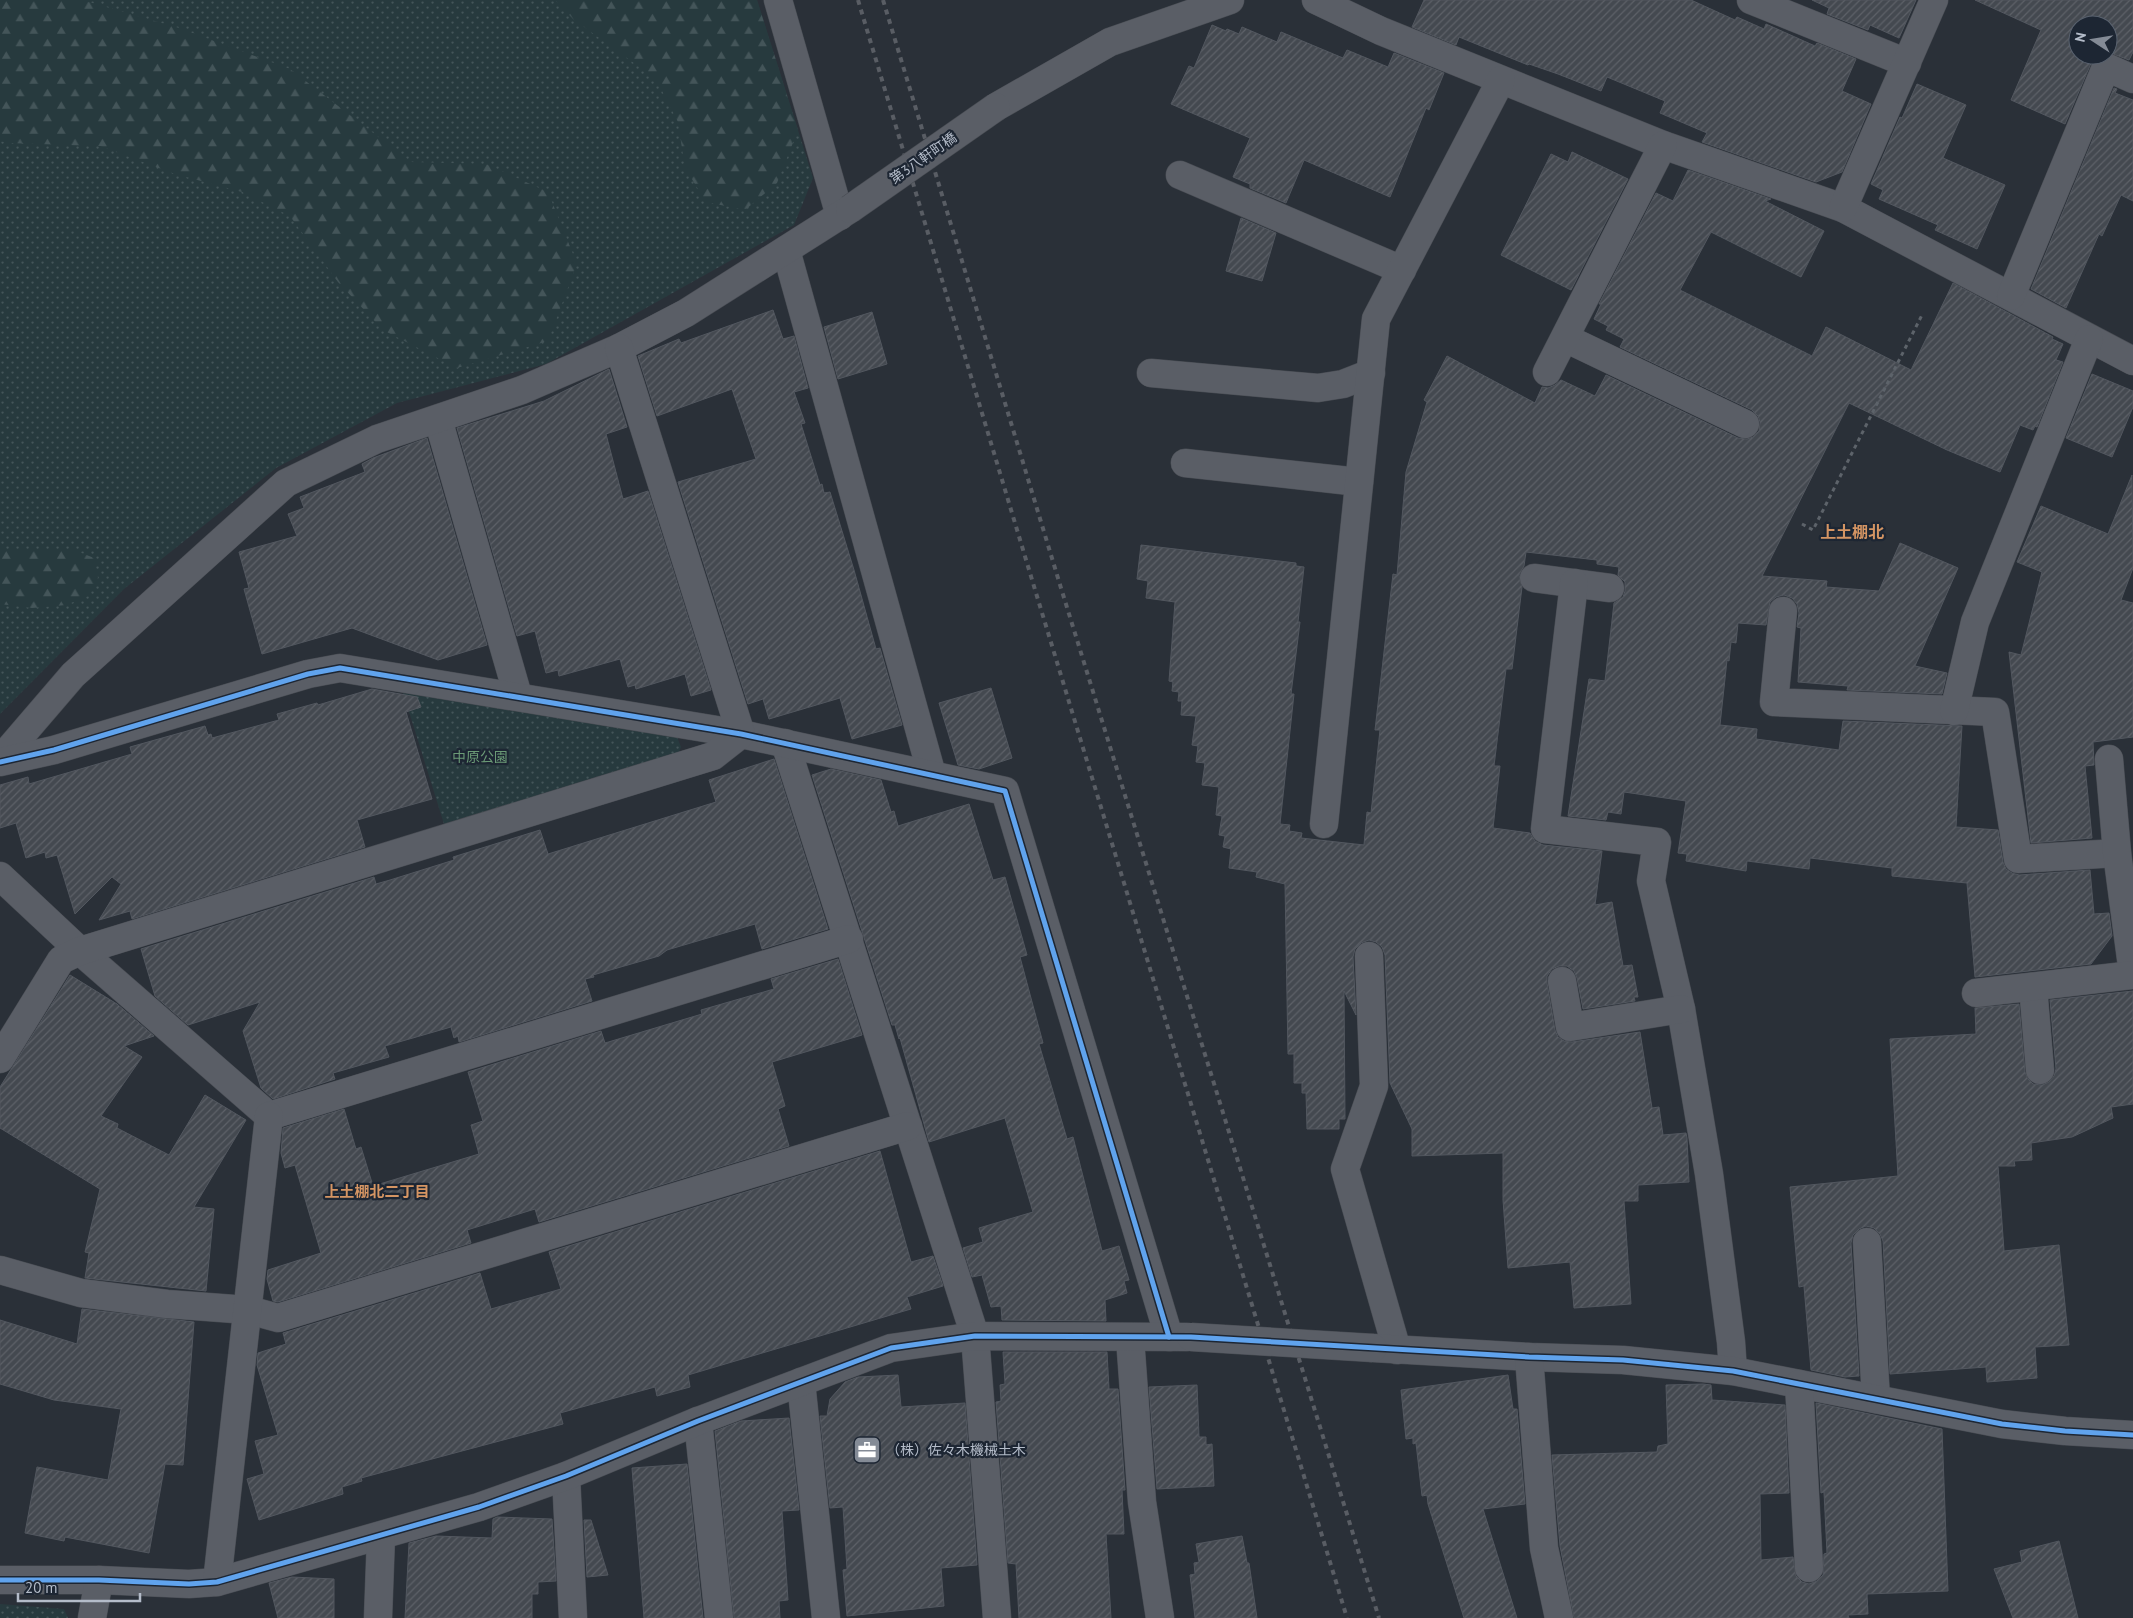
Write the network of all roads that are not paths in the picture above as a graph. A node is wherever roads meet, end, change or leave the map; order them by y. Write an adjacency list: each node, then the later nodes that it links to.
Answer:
1 (778, 0): 12 (street)
2 (1230, 0): 12 (street, 第3八軒町橋, bridge)
3 (1316, 0): 8 (street)
4 (1751, 0): 6 (street)
5 (1934, 0): 6 (street)
6 (1907, 63): 11 (street)
7 (2133, 79): 15 (street)
8 (1501, 80): 9 (street); 14 (street)
9 (1663, 145): 11 (street); 16 (street)
10 (1180, 175): 14 (street)
11 (1843, 208): 15 (street)
12 (845, 213): 13 (street, 第3八軒町橋)
13 (786, 250): 18 (street, 第3八軒町橋); 37 (street)
14 (1402, 270): 22 (street)
15 (2010, 296): 17 (street)
16 (1565, 338): 21 (street); 24 (street)
17 (2089, 339): 19 (street); 32 (street)
18 (619, 348): 23 (street, 第3八軒町橋); 33 (street)
19 (2133, 361)
20 (1152, 372): 22 (street)
21 (1547, 372)
22 (1370, 373): 26 (street)
23 (438, 419): 31 (street); 36 (street, 第3八軒町橋)
24 (1745, 424)
25 (1185, 463): 26 (street)
26 (1359, 482): 38 (street)
27 (1534, 578): 28 (street)
28 (1574, 583): 29 (street); 48 (street)
29 (1610, 588)
30 (1782, 611): 32 (street)
31 (518, 696): 33 (street); 36 (street)
32 (1954, 710): 39 (street)
33 (741, 734): 34 (street); 42 (street)
34 (785, 743): 37 (street); 41 (street)
35 (2109, 759): 39 (street)
36 (0, 761)
37 (932, 775): 57 (street)
38 (1324, 824)
39 (2117, 853): 44 (street)
40 (0, 876): 42 (street)
41 (849, 939): 51 (street); 52 (street)
42 (80, 951): 49 (street); 51 (street)
43 (1369, 956): 59 (street)
44 (2133, 974): 46 (street)
45 (1562, 980): 48 (street)
46 (2033, 986): 47 (street); 50 (street)
47 (1976, 993)
48 (1681, 1009): 61 (street)
49 (0, 1059)
50 (2040, 1070)
51 (269, 1116): 55 (street)
52 (908, 1126): 55 (street); 56 (street)
53 (1867, 1242): 64 (street)
54 (0, 1270): 55 (street)
55 (248, 1310): 72 (street)
56 (975, 1336): 58 (street); 62 (street); 78 (street)
57 (1180, 1337): 58 (street); 59 (street, bridge)
58 (1130, 1338): 79 (street)
59 (1385, 1349): 60 (street)
60 (1529, 1357): 61 (street); 80 (street)
61 (1733, 1371): 63 (street)
62 (801, 1382): 65 (street); 77 (street)
63 (1799, 1384): 64 (street); 69 (street)
64 (1876, 1399): 66 (street)
65 (698, 1421): 67 (street); 76 (street)
66 (2133, 1434)
67 (566, 1476): 68 (street); 75 (street)
68 (381, 1536): 72 (street); 74 (street)
69 (1809, 1568)
70 (0, 1580): 71 (street)
71 (99, 1580): 72 (street); 73 (street)
72 (217, 1582)
73 (92, 1618)
74 (378, 1618)
75 (573, 1618)
76 (719, 1618)
77 (826, 1618)
78 (996, 1618)
79 (1160, 1618)
80 (1559, 1618)

